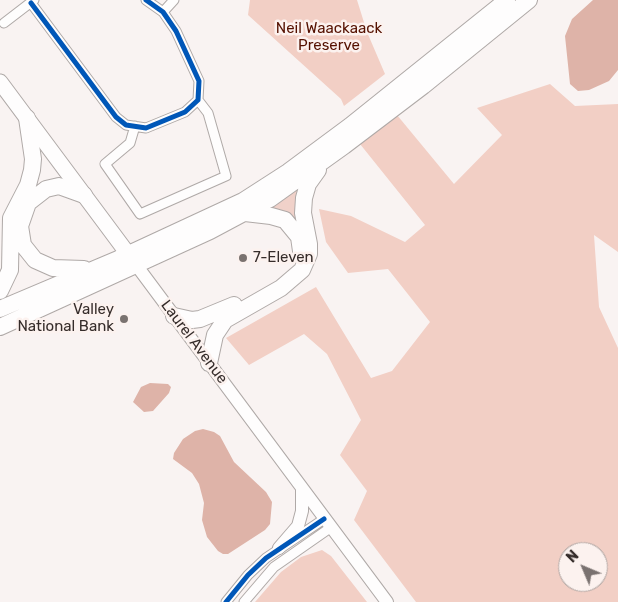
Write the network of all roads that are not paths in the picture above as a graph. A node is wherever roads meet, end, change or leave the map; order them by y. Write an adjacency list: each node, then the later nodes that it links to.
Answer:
1 (146, 0): 6 (street)
2 (174, 0): 6 (street)
3 (507, 0): 15 (highway)
4 (529, 0): 12 (highway)
5 (32, 2): 7 (street); 11 (street)
6 (163, 12): 9 (street)
7 (4, 23)
8 (0, 82): 10 (main road, Laurel Avenue)
9 (198, 100): 11 (street); 11 (street)
10 (27, 118): 13 (main road, Laurel Avenue); 17 (highway)
11 (135, 126)
12 (328, 158): 14 (highway); 21 (highway)
13 (84, 195): 15 (main road, Laurel Avenue); 16 (highway)
14 (245, 213): 15 (highway); 19 (highway)
15 (132, 259): 16 (highway); 19 (main road, Laurel Avenue); 20 (highway)
16 (101, 266): 18 (highway)
17 (0, 291)
18 (0, 309)
19 (174, 316): 21 (main road, Laurel Avenue)
20 (0, 327)
21 (209, 363): 22 (main road, Laurel Avenue)
22 (302, 488): 23 (main road, Laurel Avenue); 24 (main road)
23 (327, 523): 24 (street); 26 (street); 27 (main road, Laurel Avenue)
24 (279, 548): 25 (street)
25 (226, 602)
26 (244, 602)
27 (387, 602)

